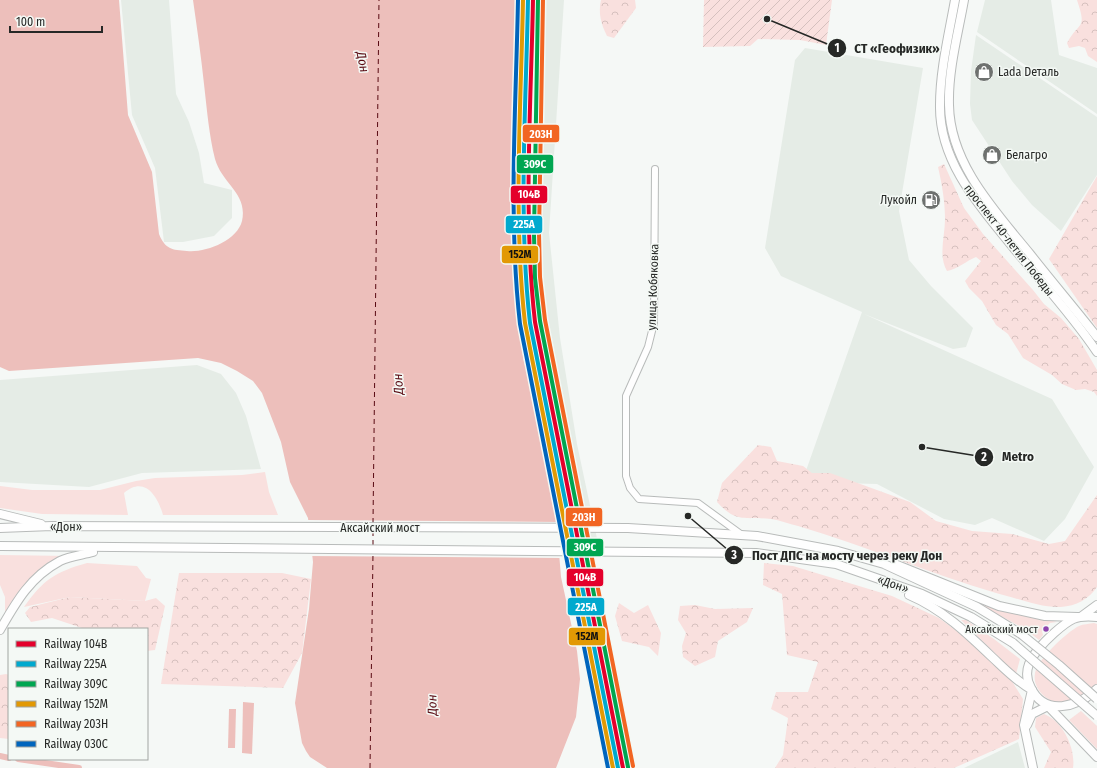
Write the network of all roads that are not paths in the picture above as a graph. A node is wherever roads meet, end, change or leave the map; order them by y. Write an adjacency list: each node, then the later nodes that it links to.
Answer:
1 (955, 0): 3 (main road, проспект 40-летия Победы)
2 (964, 0): 4 (main road, проспект 40-летия Победы)
3 (940, 101): 4 (main road); 7 (main road, проспект 40-летия Победы)
4 (949, 101): 6 (main road, проспект 40-летия Победы)
5 (656, 169): 13 (street, улица Кобяковка)
6 (1097, 337)
7 (1097, 352)
8 (0, 514): 9 (main road)
9 (52, 526): 10 (main road, «Дон»); 11 (main road, «Дон»)
10 (132, 527): 12 (main road, Аксайский мост)
11 (0, 528)
12 (628, 528): 13 (main road, «Дон»)
13 (742, 535): 18 (main road, «Дон»)
14 (0, 546): 15 (main road, «Дон»)
15 (104, 548): 16 (main road, «Дон»); 23 (main road)
16 (132, 549): 17 (main road, Аксайский мост)
17 (627, 550): 19 (main road, «Дон»)
18 (884, 564): 21 (main road); 26 (main road, «Дон», bridge)
19 (864, 575): 25 (main road); 28 (main road, «Дон», bridge)
20 (1097, 605): 21 (main road)
21 (1080, 616): 22 (main road); 25 (main road)
22 (1097, 617)
23 (0, 630)
24 (1097, 689): 27 (main road)
25 (1032, 690): 27 (main road); 29 (main road)
26 (1097, 699)
27 (1048, 706): 29 (main road); 30 (main road)
28 (1097, 716)
29 (1025, 737): 31 (main road)
30 (1097, 757)
31 (1033, 768)

